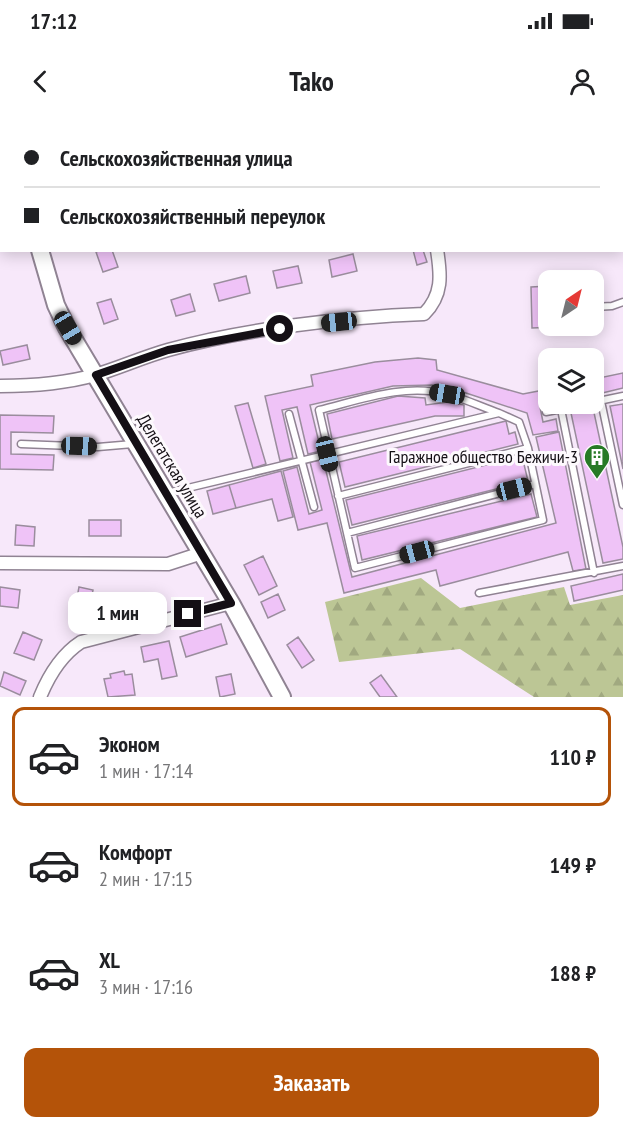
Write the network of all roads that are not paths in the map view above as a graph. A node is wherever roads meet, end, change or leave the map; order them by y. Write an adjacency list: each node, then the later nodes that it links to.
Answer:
1 (41, 252): 5 (street, Делегатская улица)
2 (437, 252): 5 (street)
3 (623, 302): 4 (lane)
4 (604, 306)
5 (96, 375): 6 (street); 14 (street, Делегатская улица)
6 (0, 386)
7 (623, 396): 8 (lane)
8 (604, 400)
9 (500, 413): 15 (lane); 16 (lane); 16 (lane)
10 (289, 414): 17 (lane)
11 (562, 414): 27 (lane)
12 (601, 414): 21 (lane)
13 (21, 444): 14 (lane)
14 (136, 444): 19 (street, Делегатская улица)
15 (528, 448): 18 (lane); 20 (lane)
16 (327, 454): 17 (lane); 20 (lane)
17 (302, 461): 19 (lane); 22 (lane)
18 (535, 484): 23 (lane); 23 (lane)
19 (166, 494): 24 (street, Делегатская улица)
20 (338, 496): 23 (lane)
21 (623, 505)
22 (314, 507)
23 (347, 532)
24 (202, 553): 25 (street); 29 (street, Делегатская улица)
25 (0, 563)
26 (623, 567): 27 (lane)
27 (594, 573): 28 (lane)
28 (479, 593)
29 (231, 603): 30 (street); 31 (street, Делегатская улица)
30 (40, 697)
31 (282, 697)

